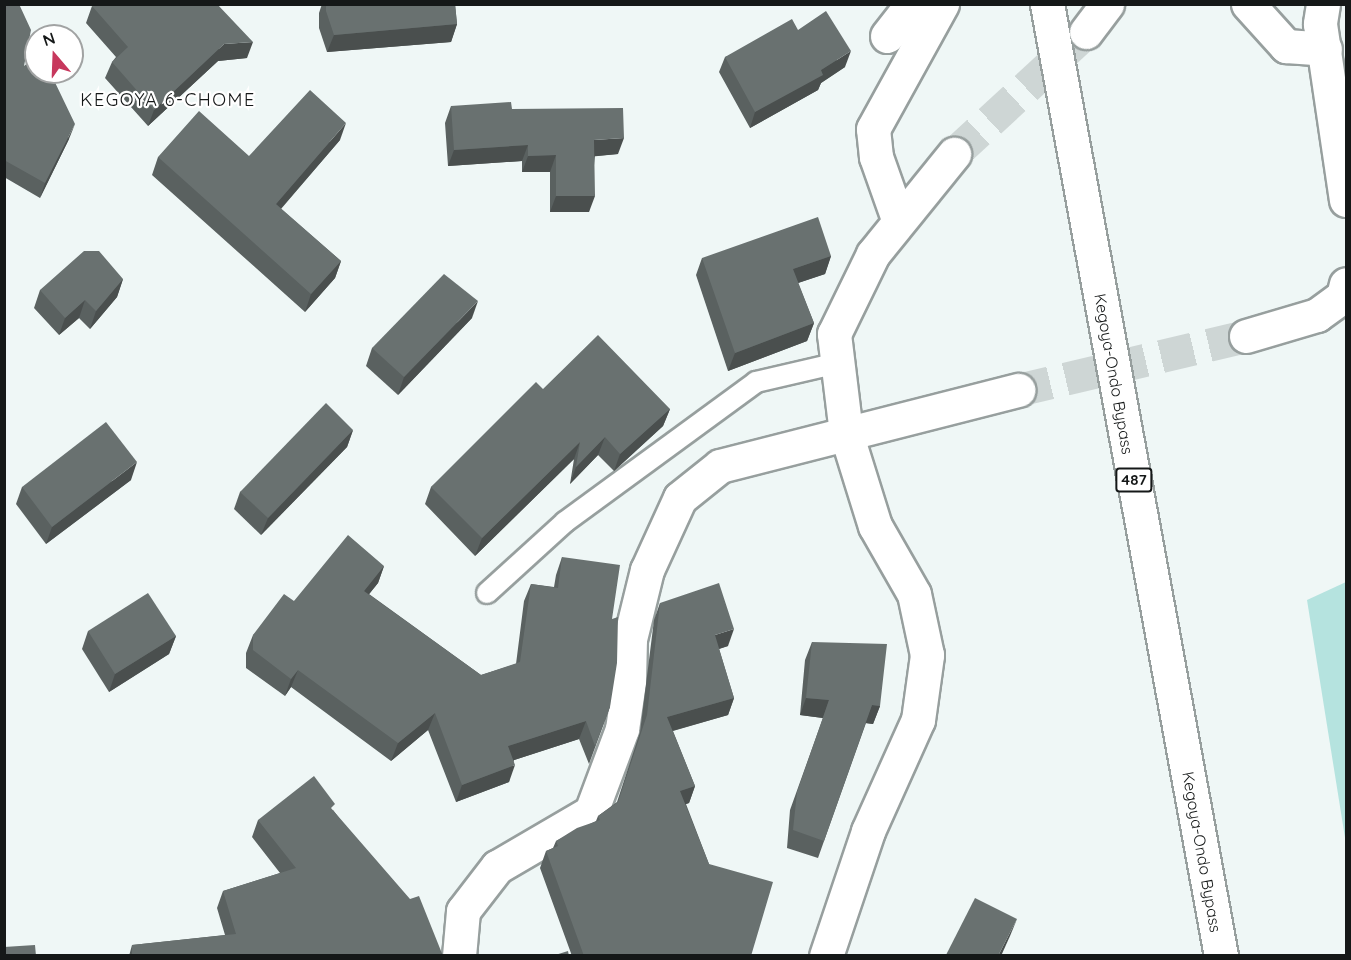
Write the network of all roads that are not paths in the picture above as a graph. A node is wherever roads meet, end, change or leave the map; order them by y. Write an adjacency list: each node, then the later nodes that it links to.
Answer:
1 (912, 4): 8 (main road)
2 (942, 4): 12 (main road)
3 (1047, 4): 21 (main road, Kegoya-Ondo Bypass / 487)
4 (1107, 4): 7 (main road)
5 (1248, 4): 9 (main road)
6 (1323, 4): 9 (main road)
7 (1086, 32)
8 (887, 36)
9 (1325, 50): 11 (main road)
10 (954, 154): 12 (main road)
11 (1347, 200)
12 (898, 219): 15 (main road)
13 (1347, 284): 14 (main road)
14 (1246, 336)
15 (838, 363): 17 (main road); 18 (lane)
16 (1018, 390): 17 (main road)
17 (846, 433): 19 (main road); 20 (main road)
18 (487, 593)
19 (459, 956)
20 (826, 956)
21 (1221, 956)

